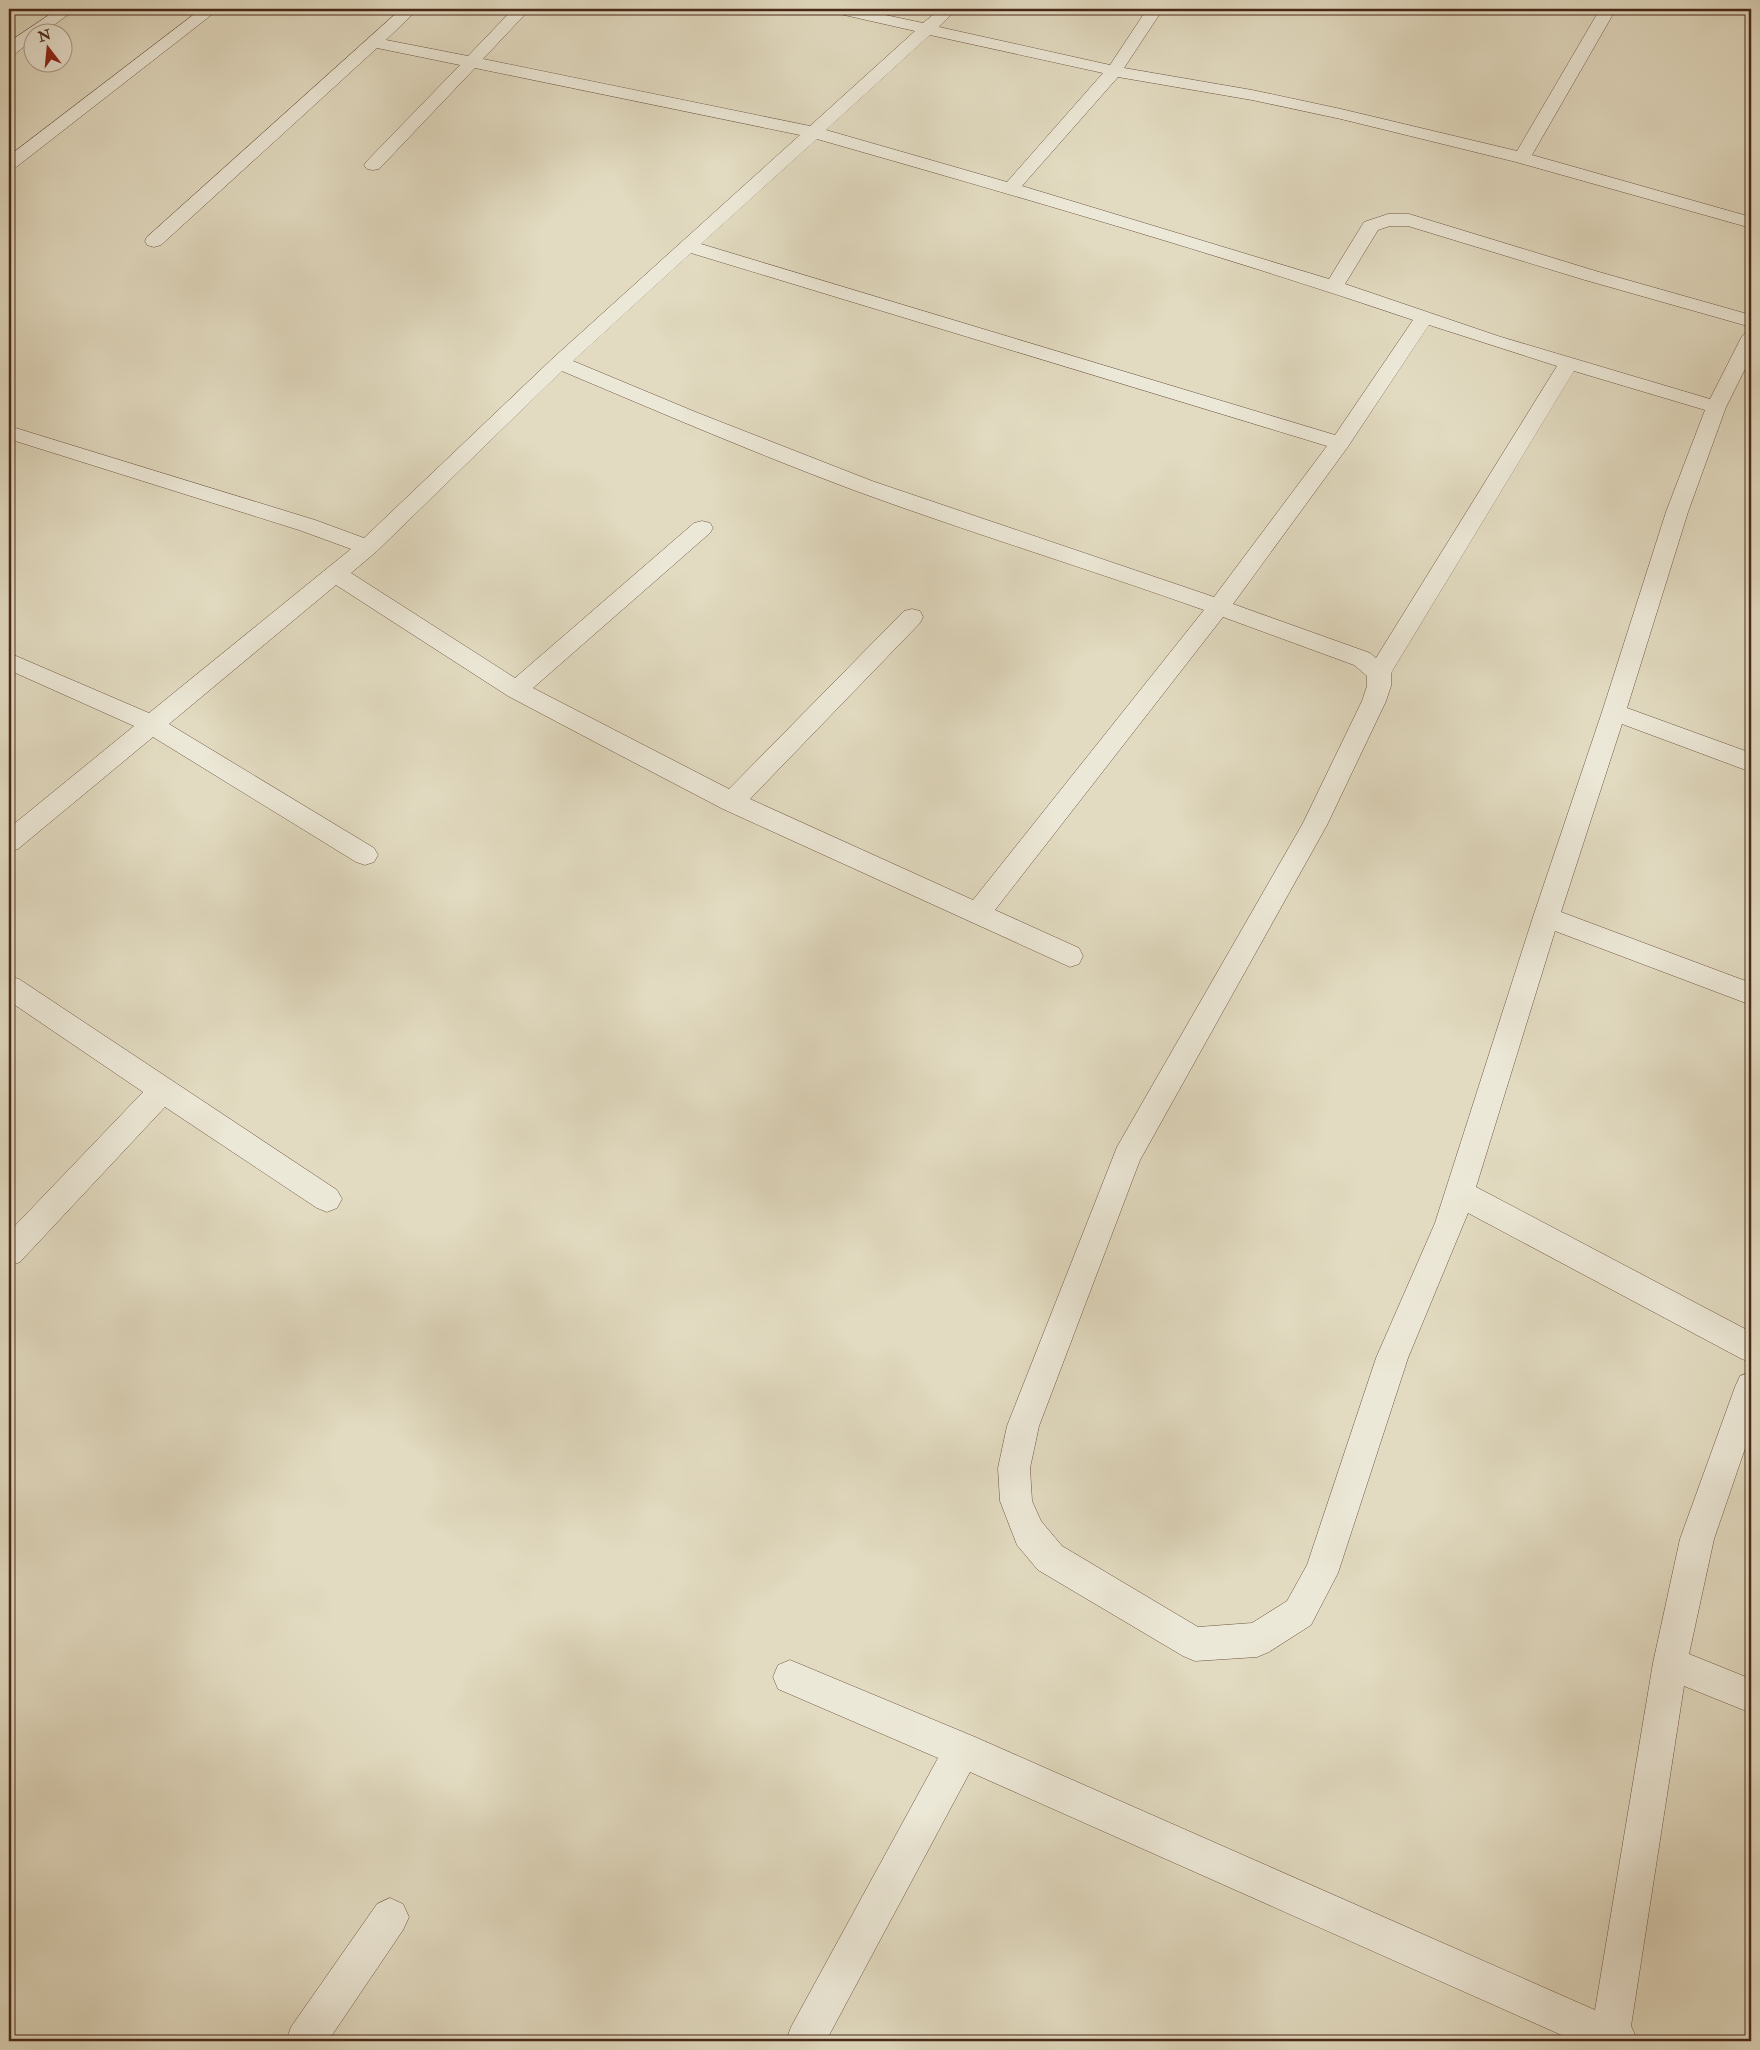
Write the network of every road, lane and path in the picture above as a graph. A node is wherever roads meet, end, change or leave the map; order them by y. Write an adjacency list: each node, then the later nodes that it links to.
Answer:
1 (211, 9): 18 (street)
2 (410, 9): 12 (street)
3 (522, 9): 14 (street)
4 (837, 9): 10 (street)
5 (949, 9): 10 (street)
6 (1155, 9): 15 (street)
7 (1608, 9): 17 (street)
8 (59, 10): 9 (street)
9 (45, 22)
10 (925, 29): 15 (street); 16 (street)
11 (22, 41): 13 (street)
12 (374, 42): 14 (street); 22 (street)
13 (9, 50)
14 (470, 62): 16 (street); 19 (street)
15 (1114, 71): 17 (street); 20 (street)
16 (813, 132): 20 (street); 23 (street)
17 (1522, 158): 21 (street)
18 (9, 164)
19 (373, 165)
20 (1010, 189): 24 (street)
21 (1751, 223)
22 (154, 240)
23 (688, 246): 28 (street); 32 (street)
24 (1334, 287): 25 (street); 26 (street)
25 (1424, 318): 29 (street); 32 (street)
26 (1751, 320)
27 (1751, 338): 30 (street)
28 (559, 363): 34 (street); 36 (street)
29 (1569, 363): 30 (street); 39 (street)
30 (1716, 407): 41 (street)
31 (9, 432): 34 (street)
32 (1340, 443): 36 (street)
33 (702, 528): 40 (street)
34 (368, 547): 35 (street)
35 (336, 574): 40 (street); 42 (street)
36 (1218, 608): 39 (street); 47 (street)
37 (912, 618): 44 (street)
38 (9, 661): 42 (street)
39 (1379, 673): 53 (street)
40 (516, 690): 44 (street)
41 (1614, 712): 43 (street); 48 (street)
42 (151, 724): 45 (street); 46 (street)
43 (1751, 763)
44 (732, 802): 47 (street)
45 (9, 842)
46 (365, 855)
47 (977, 914): 49 (street)
48 (1546, 917): 51 (street); 53 (street)
49 (1070, 956)
50 (9, 988): 52 (street)
51 (1751, 994)
52 (163, 1090): 54 (street); 55 (street)
53 (1459, 1193): 56 (street)
54 (327, 1199)
55 (9, 1252)
56 (1751, 1348)
57 (1751, 1387): 58 (street)
58 (1670, 1663): 60 (street); 63 (street)
59 (790, 1677): 61 (street)
60 (1751, 1696)
61 (962, 1750): 63 (street); 65 (street)
62 (390, 1918): 64 (street)
63 (1612, 2040)
64 (305, 2041)
65 (805, 2041)

